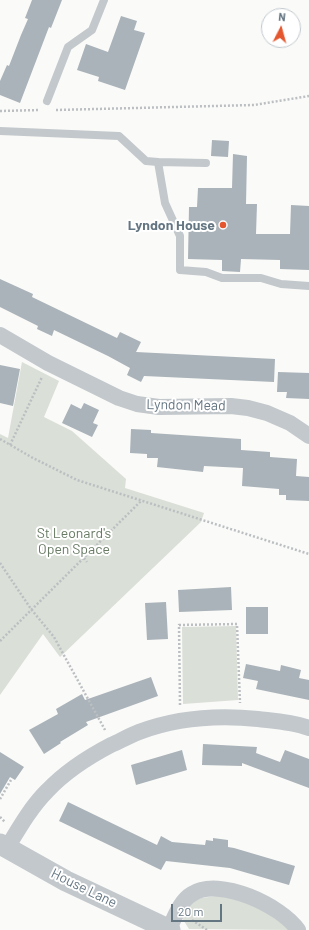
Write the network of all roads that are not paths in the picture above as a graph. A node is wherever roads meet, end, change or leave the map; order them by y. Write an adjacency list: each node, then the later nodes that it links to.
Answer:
1 (104, 0): 2 (lane)
2 (47, 101)
3 (0, 131): 4 (lane)
4 (158, 162): 5 (lane); 6 (lane)
5 (206, 163)
6 (309, 286)
7 (0, 335): 8 (street, Lyndon Mead)
8 (309, 436)
9 (309, 728): 10 (street)
10 (4, 846): 11 (street, House Lane)
11 (170, 930): 12 (street)
12 (298, 930)

